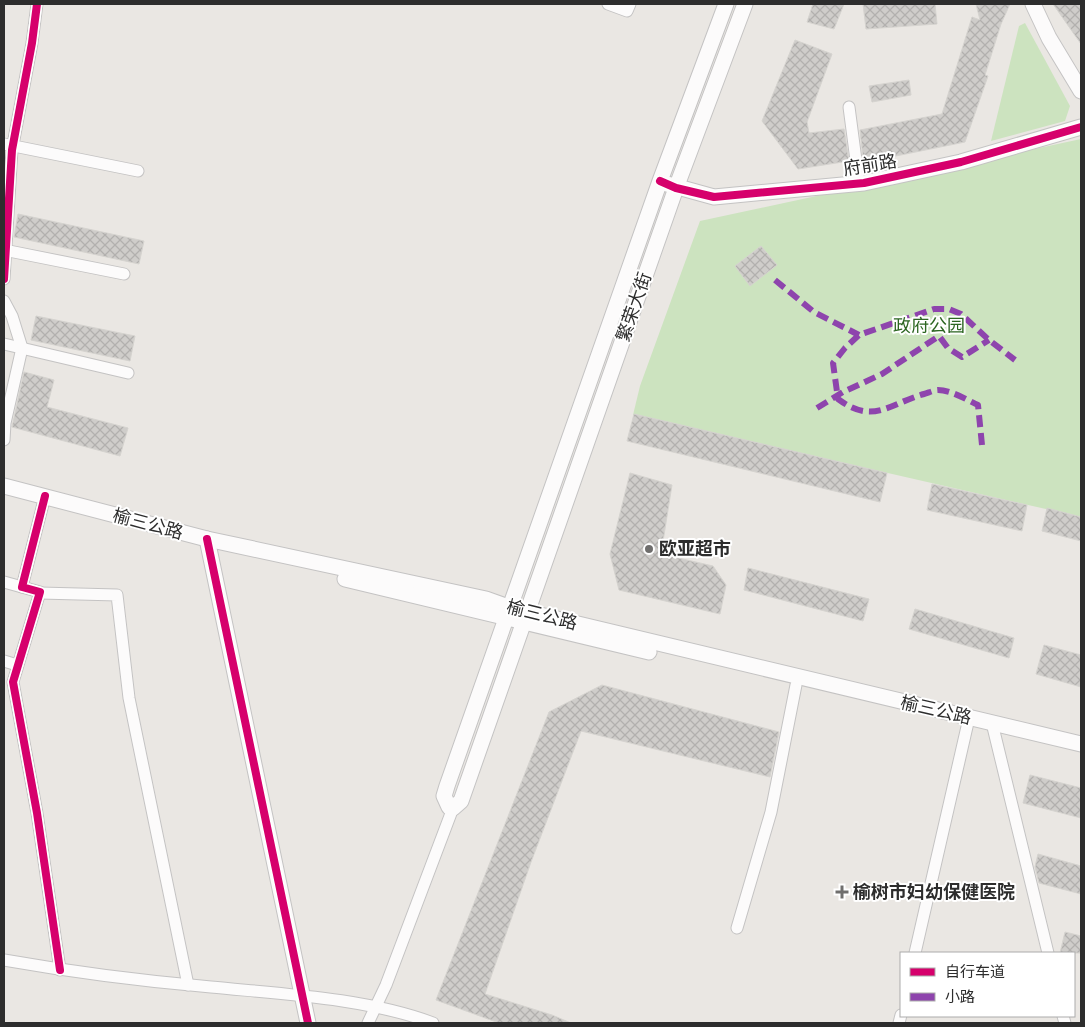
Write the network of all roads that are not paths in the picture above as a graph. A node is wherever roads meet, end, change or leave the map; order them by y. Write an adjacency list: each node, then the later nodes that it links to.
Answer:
1 (37, 4): 10 (street)
2 (608, 4): 3 (street)
3 (630, 4)
4 (726, 4): 12 (main road, 繁荣大街)
5 (745, 4): 14 (main road, 繁荣大街)
6 (1033, 4): 7 (main road)
7 (1081, 91)
8 (849, 107): 13 (street)
9 (1081, 127): 13 (main road, 府前路)
10 (8, 145): 11 (street); 15 (street)
11 (138, 171)
12 (660, 181): 14 (main road, 府前路); 30 (main road, 繁荣大街)
13 (859, 183): 14 (main road, 府前路)
14 (676, 188): 30 (main road, 繁荣大街)
15 (5, 251): 16 (street); 17 (street)
16 (124, 274)
17 (4, 279)
18 (4, 301): 20 (street)
19 (4, 344): 20 (street)
20 (22, 348): 21 (street); 22 (street)
21 (128, 373)
22 (4, 440)
23 (4, 486): 25 (main road, 榆三公路)
24 (4, 497): 25 (main road, 榆三公路)
25 (44, 501): 26 (main road, 榆三公路); 28 (street)
26 (208, 543): 30 (main road, 榆三公路); 45 (main road)
27 (4, 582): 28 (street)
28 (22, 587): 29 (street)
29 (40, 593): 32 (street); 44 (street)
30 (517, 615): 33 (main road, 榆三公路); 34 (main road, 榆三公路); 38 (main road)
31 (4, 661): 32 (street)
32 (17, 665): 43 (street)
33 (796, 685): 34 (main road, 榆三公路); 39 (street)
34 (968, 722): 35 (main road, 榆三公路); 40 (street)
35 (993, 728): 36 (main road, 榆三公路); 37 (main road, 榆三公路); 41 (street)
36 (1081, 744)
37 (1081, 754)
38 (453, 808): 46 (street)
39 (737, 928)
40 (915, 952)
41 (1048, 952)
42 (4, 960): 43 (street)
43 (60, 970): 44 (street)
44 (188, 985): 45 (street)
45 (302, 996): 46 (street); 47 (main road)
46 (375, 1008): 48 (street); 49 (street)
47 (308, 1023)
48 (368, 1023)
49 (433, 1023)

